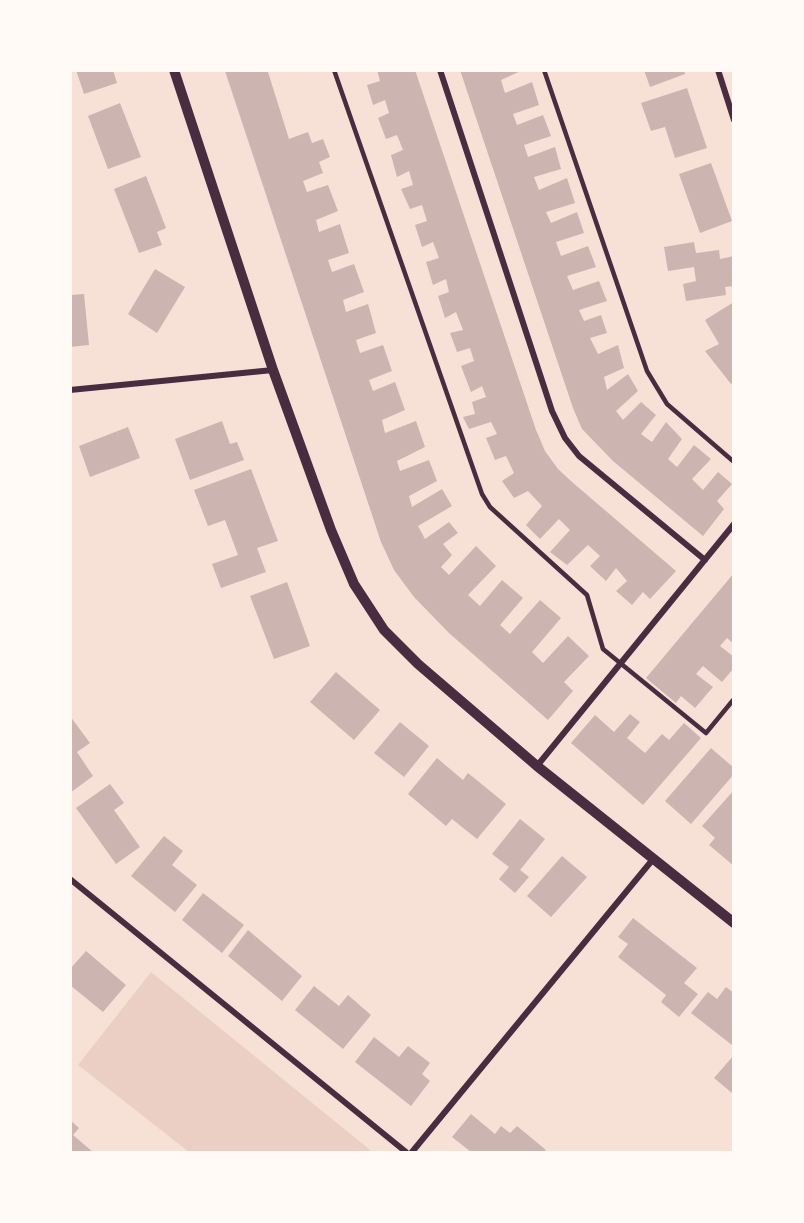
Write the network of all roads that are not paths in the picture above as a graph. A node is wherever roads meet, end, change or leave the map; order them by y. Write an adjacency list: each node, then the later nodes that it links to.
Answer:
1 (174, 70): 7 (street)
2 (334, 70): 12 (lane)
3 (440, 70): 11 (street)
4 (544, 70): 9 (lane)
5 (718, 70): 6 (street)
6 (734, 120)
7 (273, 370): 8 (street); 14 (street)
8 (70, 390)
9 (734, 462)
10 (734, 524): 11 (street)
11 (705, 560): 12 (street)
12 (621, 663): 13 (lane); 14 (street)
13 (734, 699)
14 (537, 766): 15 (street)
15 (654, 858): 17 (street); 19 (street)
16 (70, 879): 18 (street)
17 (734, 923)
18 (406, 1152)
19 (412, 1152)

